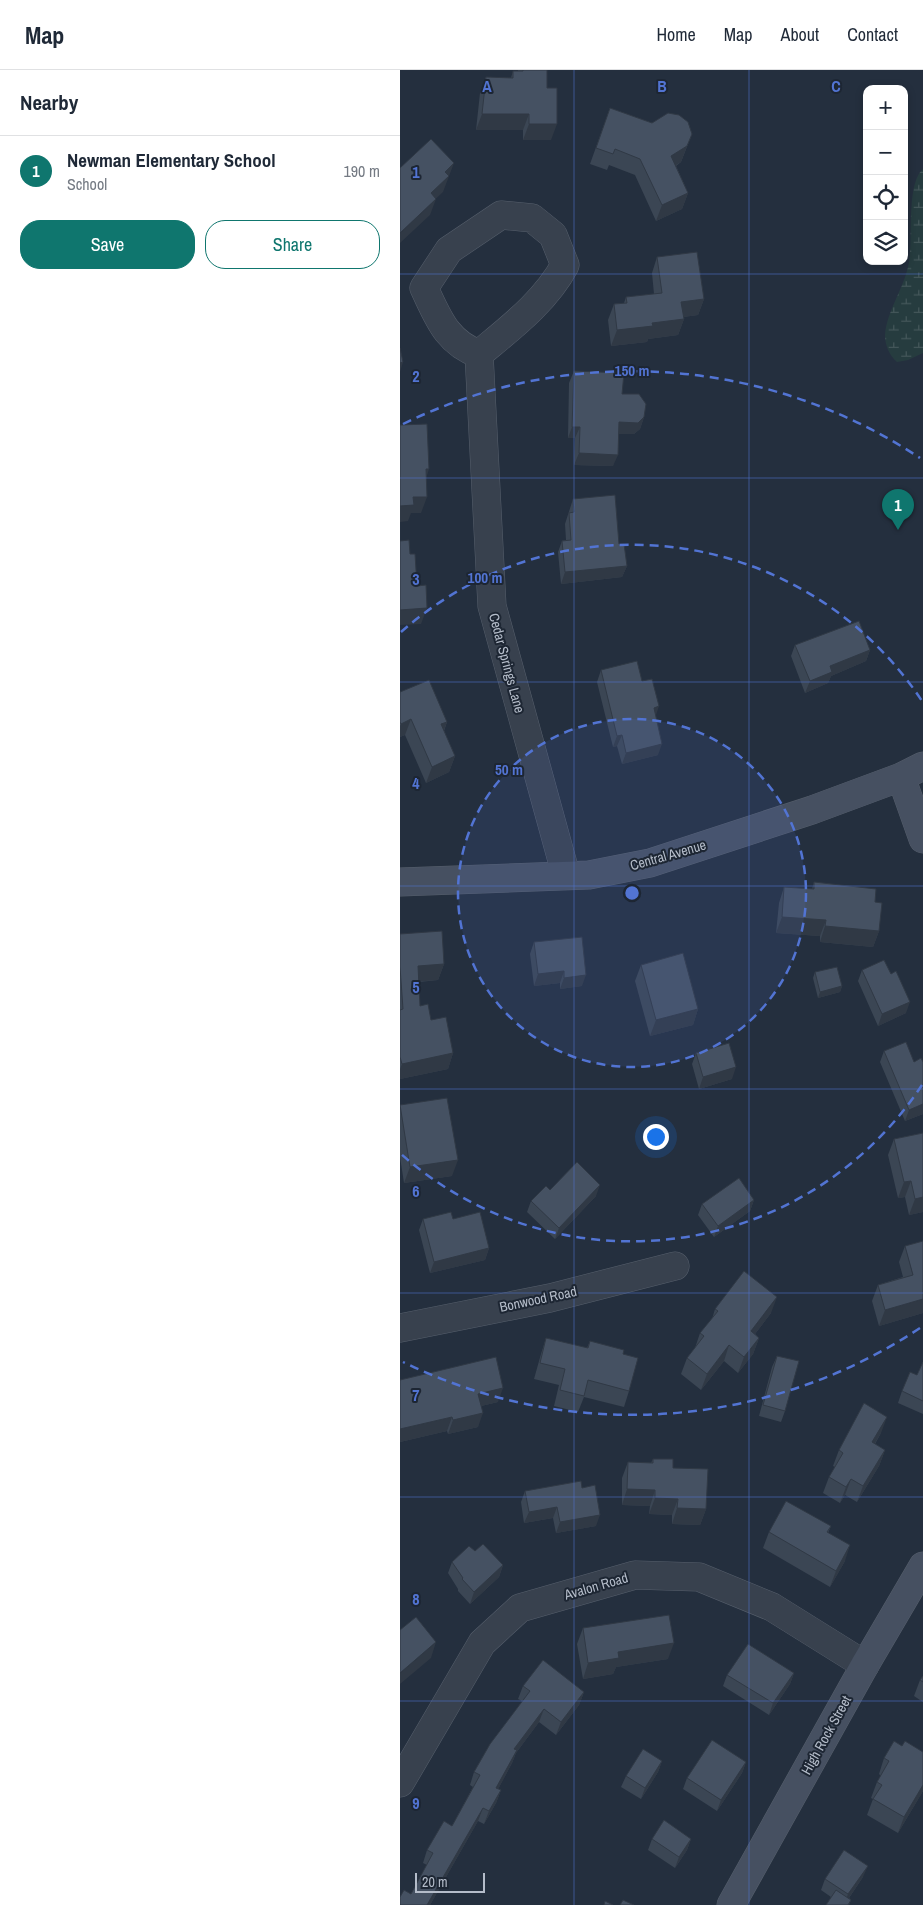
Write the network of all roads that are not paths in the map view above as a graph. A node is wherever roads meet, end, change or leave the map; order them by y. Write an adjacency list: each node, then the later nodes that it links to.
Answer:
1 (478, 354): 1 (street); 4 (street, Cedar Springs Lane)
2 (912, 771): 3 (main road); 4 (main road, Central Avenue)
3 (923, 839)
4 (566, 875): 5 (main road, Central Avenue)
5 (400, 882)
6 (675, 1266): 7 (street, Bonwood Road)
7 (400, 1328)
8 (923, 1566): 9 (main road, High Rock Street)
9 (865, 1665): 10 (street, Avalon Road); 11 (main road, High Rock Street)
10 (400, 1783)
11 (731, 1905)

